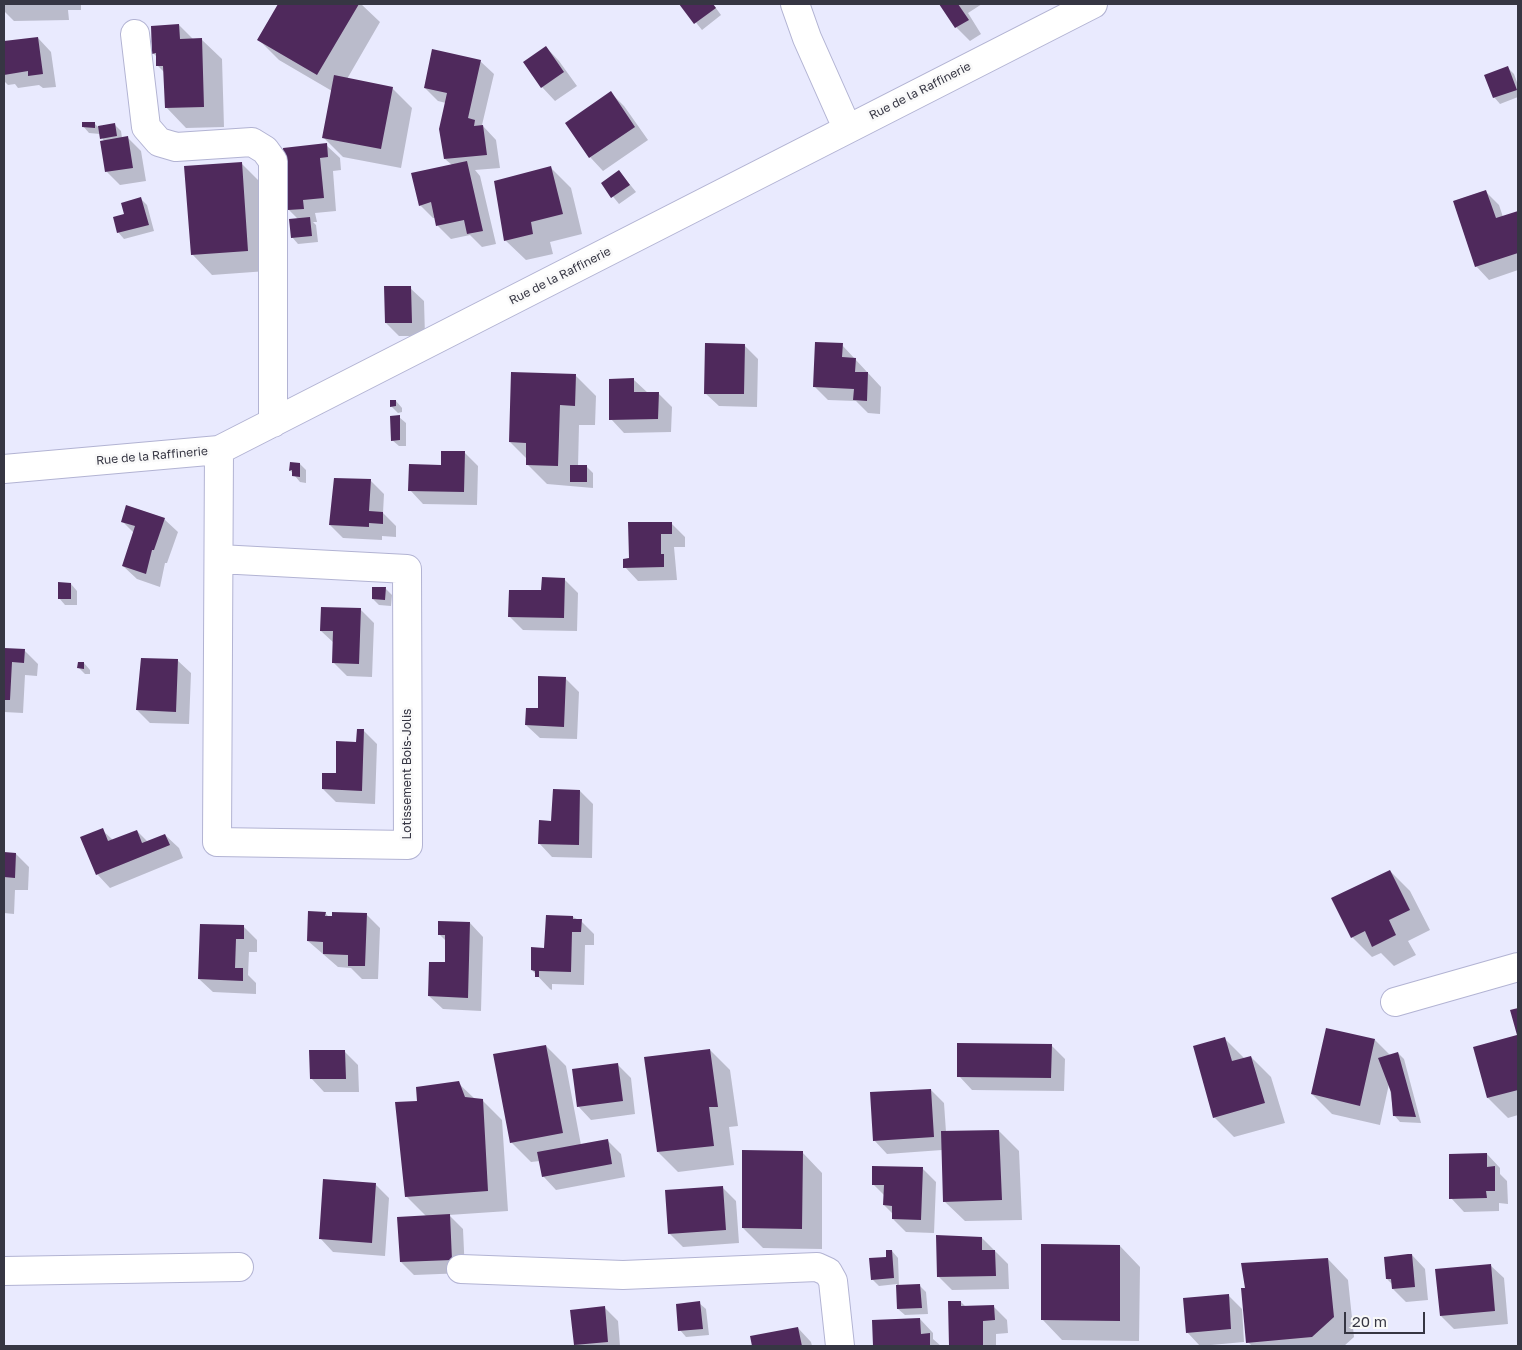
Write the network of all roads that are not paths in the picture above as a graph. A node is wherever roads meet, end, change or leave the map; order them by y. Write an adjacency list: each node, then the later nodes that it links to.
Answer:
1 (795, 4): 4 (street)
2 (1093, 4): 4 (street, Rue de la Raffinerie)
3 (135, 34): 5 (street)
4 (847, 128): 5 (street, Rue de la Raffinerie)
5 (273, 423): 6 (street, Rue de la Raffinerie)
6 (219, 450): 7 (street, Rue de la Raffinerie); 8 (street, Lotissement Bois-Jolis)
7 (4, 469)
8 (218, 559): 8 (street, Lotissement Bois-Jolis)
9 (1518, 967): 10 (street)
10 (1395, 1002)
11 (239, 1267): 13 (street)
12 (461, 1269): 14 (street)
13 (4, 1271)
14 (840, 1346)

